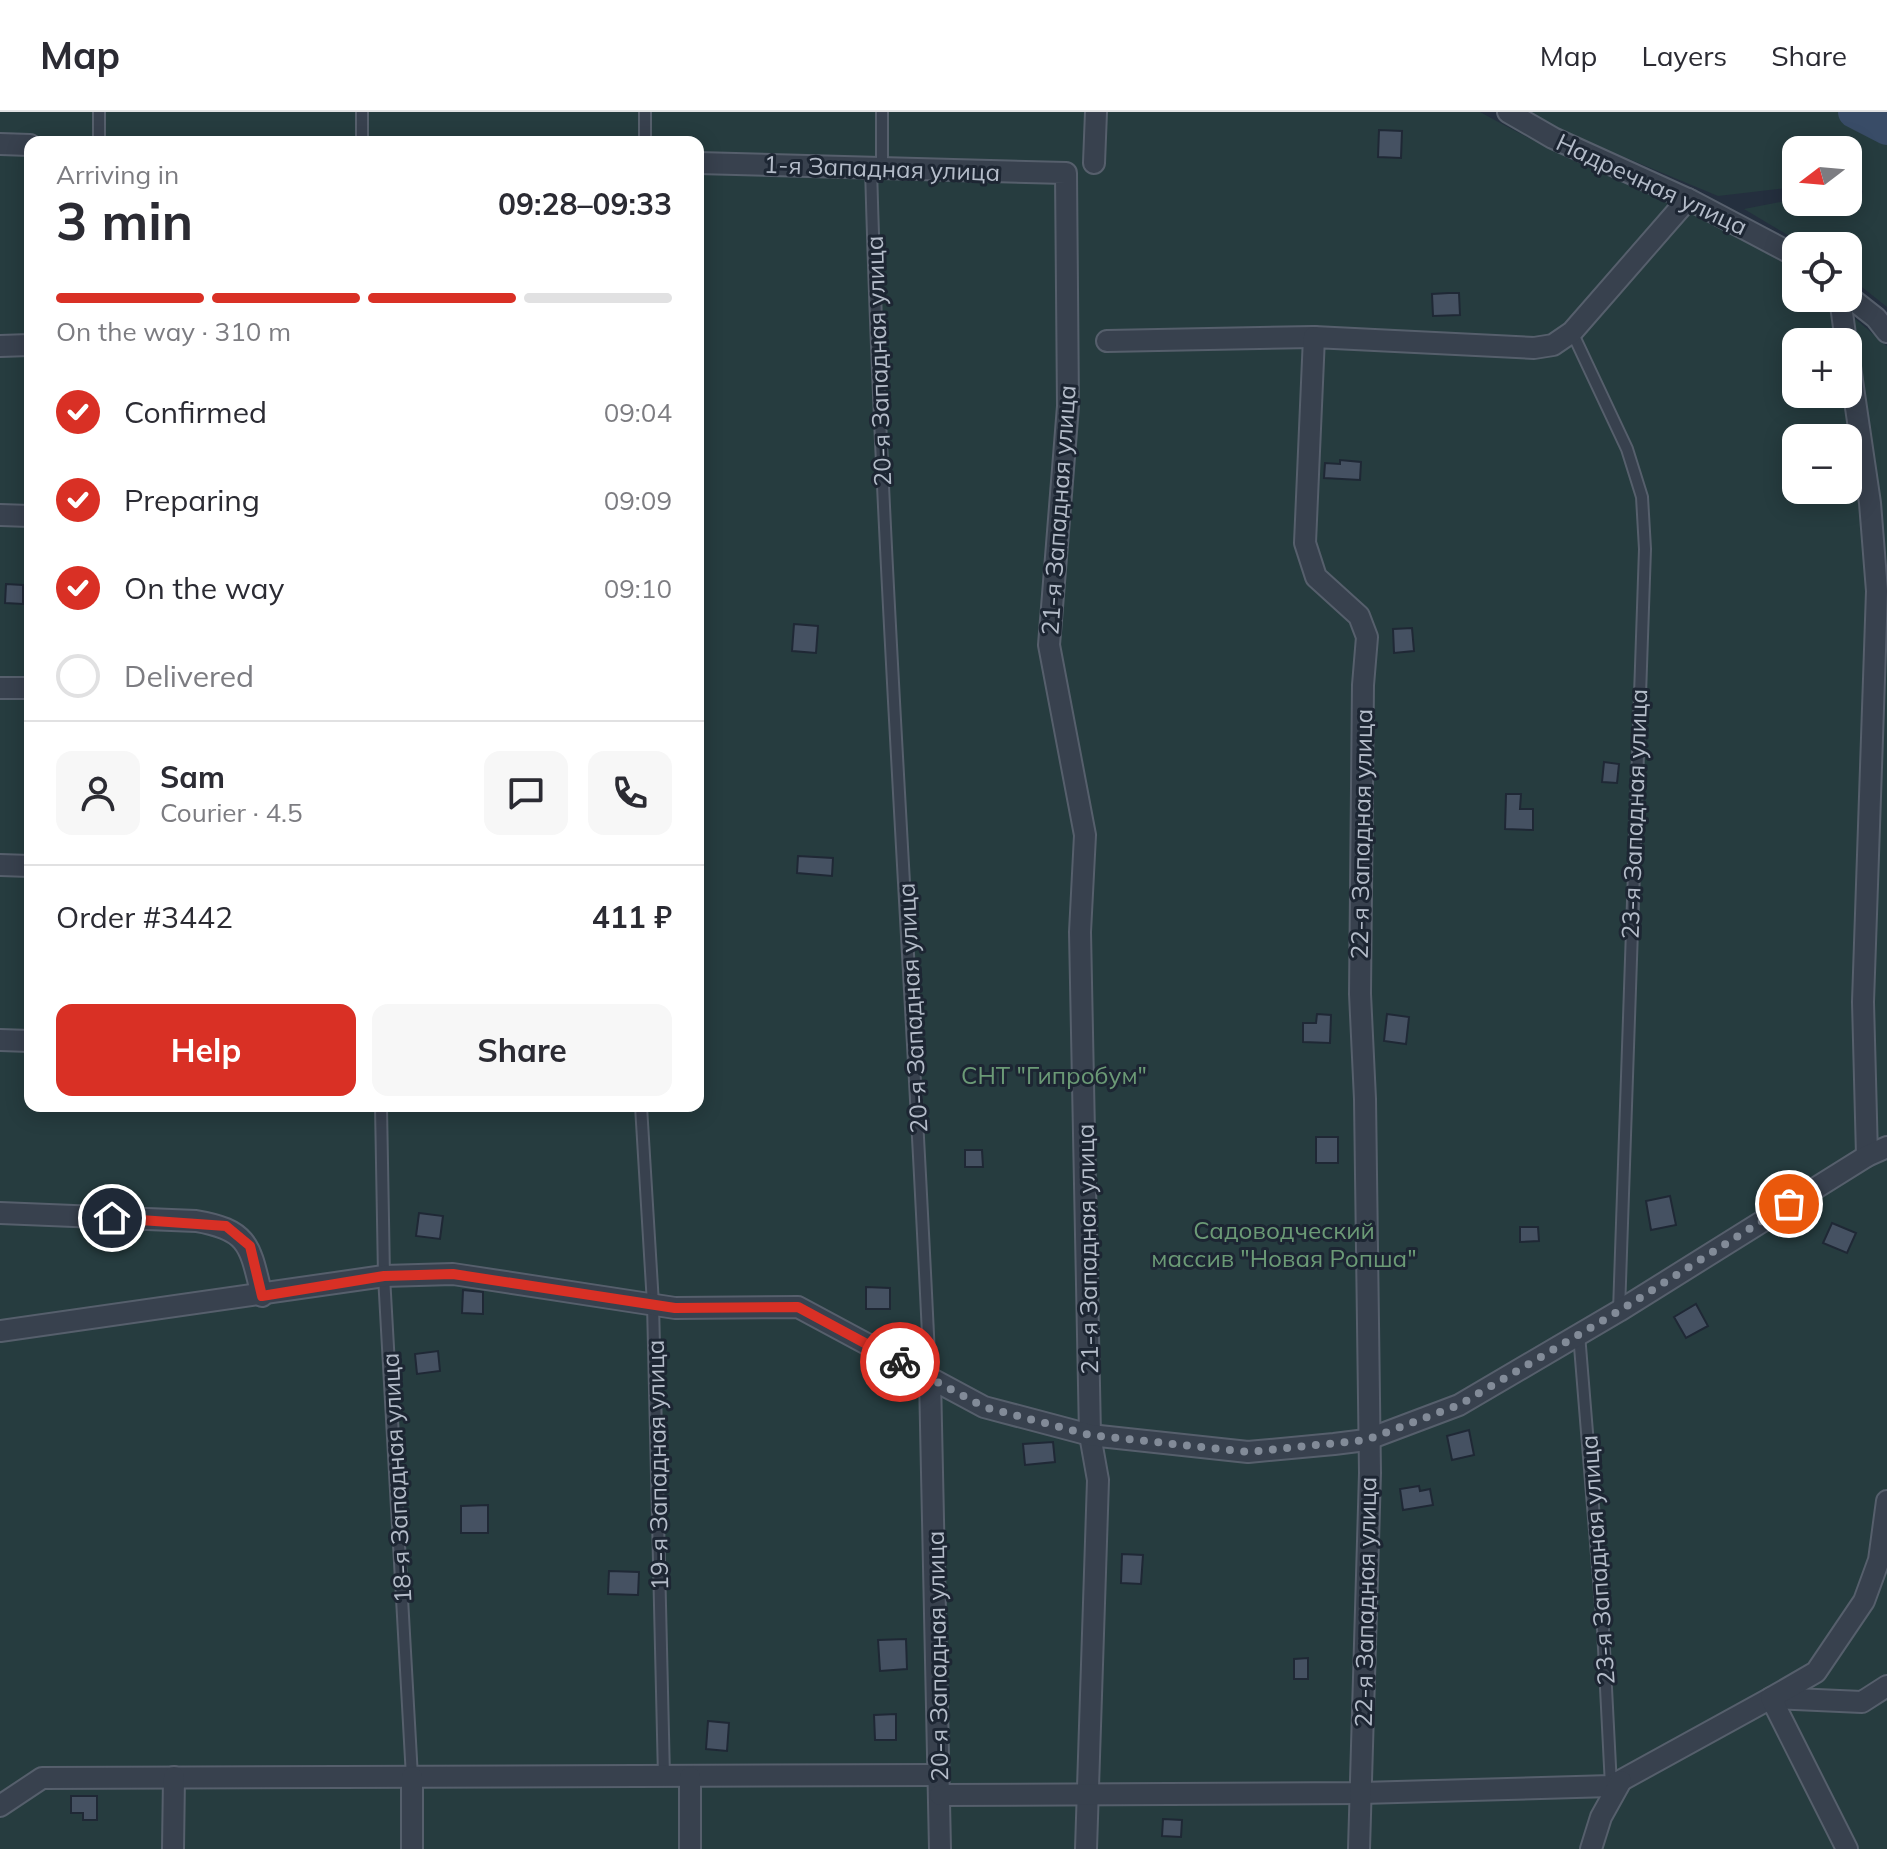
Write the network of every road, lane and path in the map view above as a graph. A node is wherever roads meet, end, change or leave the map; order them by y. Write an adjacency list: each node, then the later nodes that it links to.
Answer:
1 (99, 112): 7 (lane)
2 (362, 112): 8 (lane)
3 (645, 112): 9 (lane)
4 (882, 112): 14 (lane, 20-я Западная улица)
5 (1096, 112): 13 (street)
6 (1508, 112): 16 (street, Надречная улица)
7 (99, 136)
8 (362, 136)
9 (645, 136)
10 (0, 144): 11 (street)
11 (24, 145)
12 (704, 163): 14 (street, 1-я Западная улица)
13 (1094, 163)
14 (877, 168): 15 (street, 1-я Западная улица); 45 (lane, 20-я Западная улица)
15 (1066, 173): 46 (street, 21-я Западная улица)
16 (1688, 199): 17 (street, Надречная улица); 19 (street)
17 (1782, 249)
18 (1862, 307): 20 (street)
19 (1572, 332): 21 (street); 42 (lane, 23-я Западная улица)
20 (1887, 332)
21 (1314, 337): 22 (street); 47 (street, 22-я Западная улица)
22 (1107, 341)
23 (24, 345): 24 (street)
24 (0, 346)
25 (1856, 408): 37 (street)
26 (0, 515): 27 (street)
27 (24, 516)
28 (0, 688): 29 (street)
29 (24, 688)
30 (0, 865): 31 (street)
31 (24, 866)
32 (0, 1040): 33 (street)
33 (24, 1041)
34 (381, 1112): 39 (lane, 18-я Западная улица)
35 (641, 1112): 41 (lane, 19-я Западная улица)
36 (1887, 1147): 37 (street)
37 (1867, 1156): 42 (street)
38 (0, 1213): 40 (street)
39 (384, 1276): 40 (street); 41 (street); 52 (lane, 18-я Западная улица)
40 (262, 1296): 43 (street)
41 (653, 1304): 45 (street); 53 (lane, 19-я Западная улица)
42 (1619, 1311): 44 (street)
43 (0, 1331)
44 (1579, 1334): 47 (street); 55 (lane, 23-я Западная улица)
45 (930, 1378): 46 (street); 56 (street, 20-я Западная улица)
46 (1090, 1435): 47 (street); 58 (street, 21-я Западная улица)
47 (1366, 1440): 57 (street, 22-я Западная улица)
48 (1887, 1501): 50 (street)
49 (1887, 1686): 50 (street)
50 (1771, 1698): 55 (street); 67 (street)
51 (174, 1777): 52 (street); 59 (street); 60 (street)
52 (412, 1777): 53 (street); 61 (street, 18-я Западная улица)
53 (664, 1777): 54 (street)
54 (690, 1777): 56 (street); 62 (street)
55 (1616, 1783): 57 (street); 66 (street)
56 (940, 1785): 58 (street); 63 (street, 20-я Западная улица)
57 (1361, 1793): 58 (street); 65 (street, 22-я Западная улица)
58 (1087, 1796): 64 (street, 21-я Западная улица)
59 (0, 1806)
60 (173, 1849)
61 (412, 1849)
62 (690, 1849)
63 (940, 1849)
64 (1086, 1849)
65 (1359, 1849)
66 (1591, 1849)
67 (1847, 1849)

